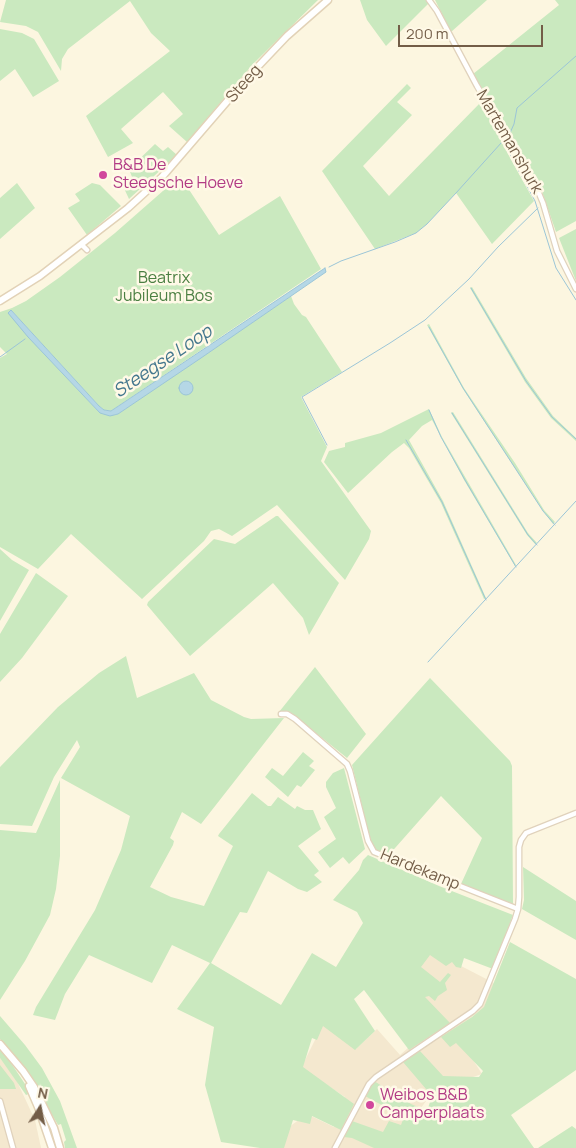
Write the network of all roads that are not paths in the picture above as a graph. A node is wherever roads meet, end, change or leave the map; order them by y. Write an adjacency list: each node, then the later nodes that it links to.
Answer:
1 (328, 0): 3 (street, Steeg)
2 (429, 0): 7 (street, Martemanshurk)
3 (165, 173): 4 (street); 5 (street, Steeg)
4 (170, 178)
5 (81, 244): 6 (street); 8 (street, Steeg)
6 (87, 250)
7 (576, 289)
8 (0, 301)
9 (281, 714): 11 (street, Hardekamp)
10 (576, 813): 11 (street)
11 (518, 909): 20 (street)
12 (0, 1044): 13 (street)
13 (13, 1059): 18 (street); 19 (street)
14 (0, 1101): 15 (street)
15 (6, 1122): 16 (street); 17 (street)
16 (0, 1124)
17 (14, 1148)
18 (52, 1148)
19 (60, 1148)
20 (335, 1148)

